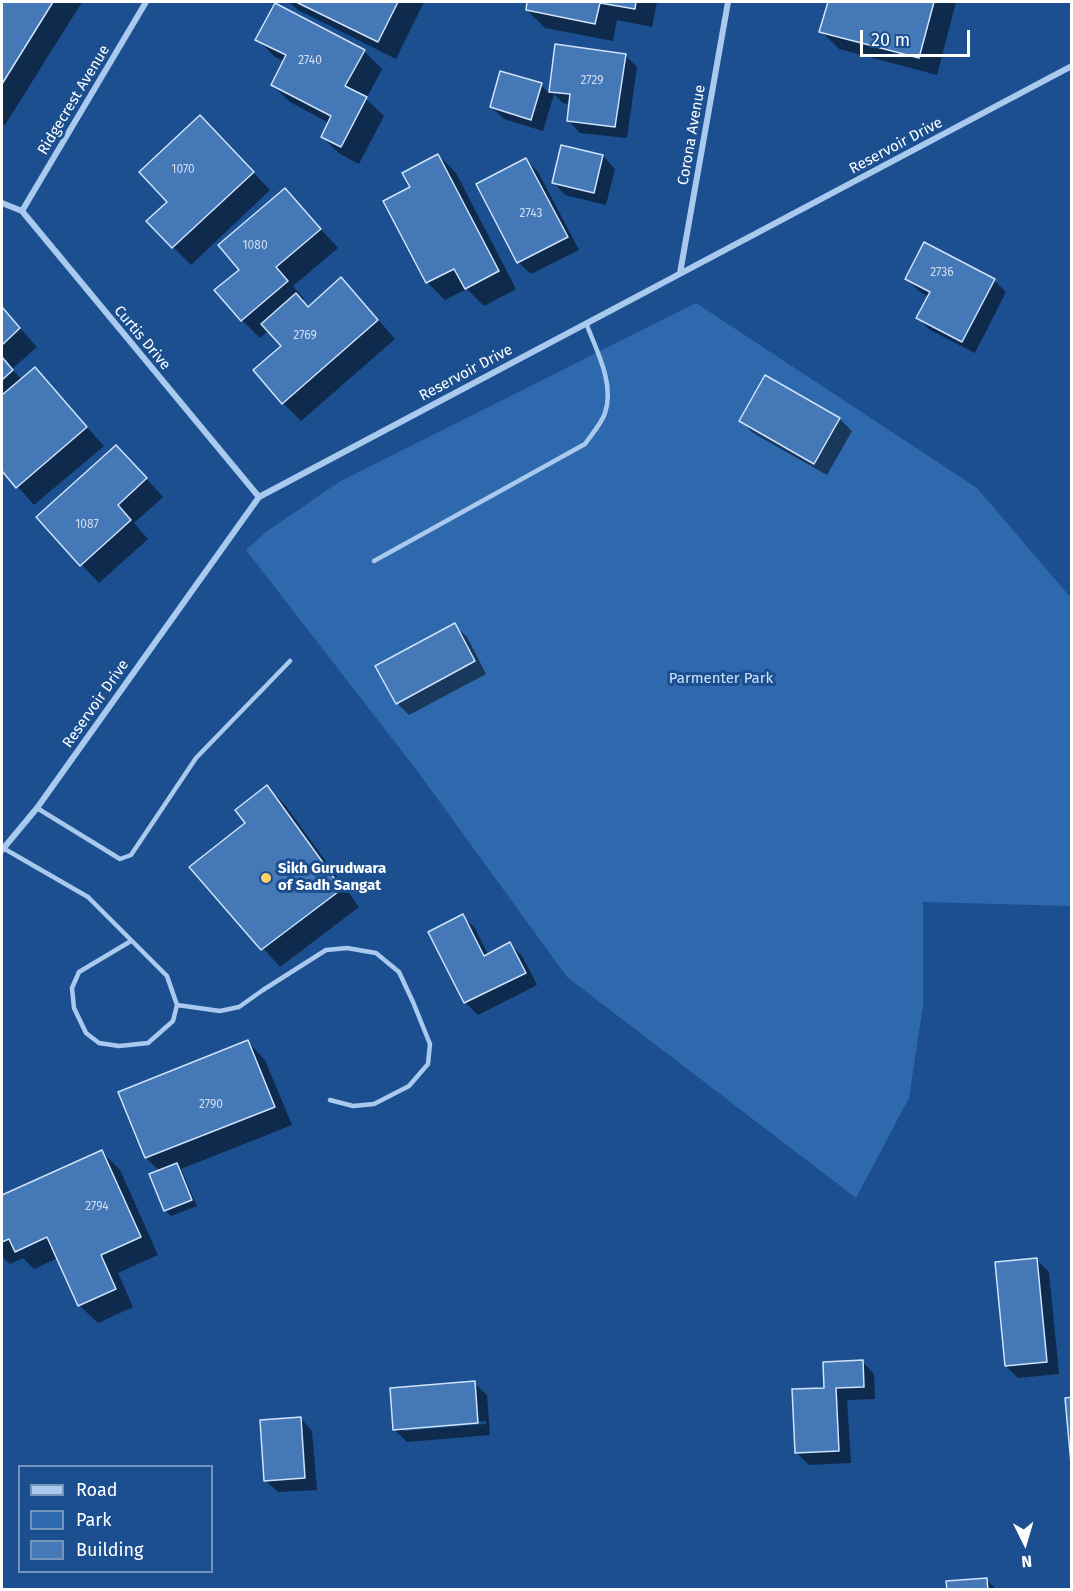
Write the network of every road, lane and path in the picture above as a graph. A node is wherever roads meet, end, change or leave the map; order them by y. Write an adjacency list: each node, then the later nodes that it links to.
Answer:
1 (146, 2): 5 (street, Ridgecrest Avenue)
2 (728, 2): 6 (street, Corona Avenue)
3 (1071, 66): 6 (street, Reservoir Drive)
4 (2, 203): 5 (street, Curtis Drive)
5 (22, 212): 8 (street, Curtis Drive)
6 (680, 273): 7 (street, Reservoir Drive)
7 (586, 323): 8 (street, Reservoir Drive); 9 (lane)
8 (259, 497): 11 (street, Reservoir Drive)
9 (374, 561)
10 (290, 661): 11 (lane)
11 (37, 808): 12 (street, Reservoir Drive)
12 (2, 849): 13 (lane)
13 (131, 941): 14 (lane); 14 (lane)
14 (177, 1005): 15 (lane)
15 (330, 1100)

